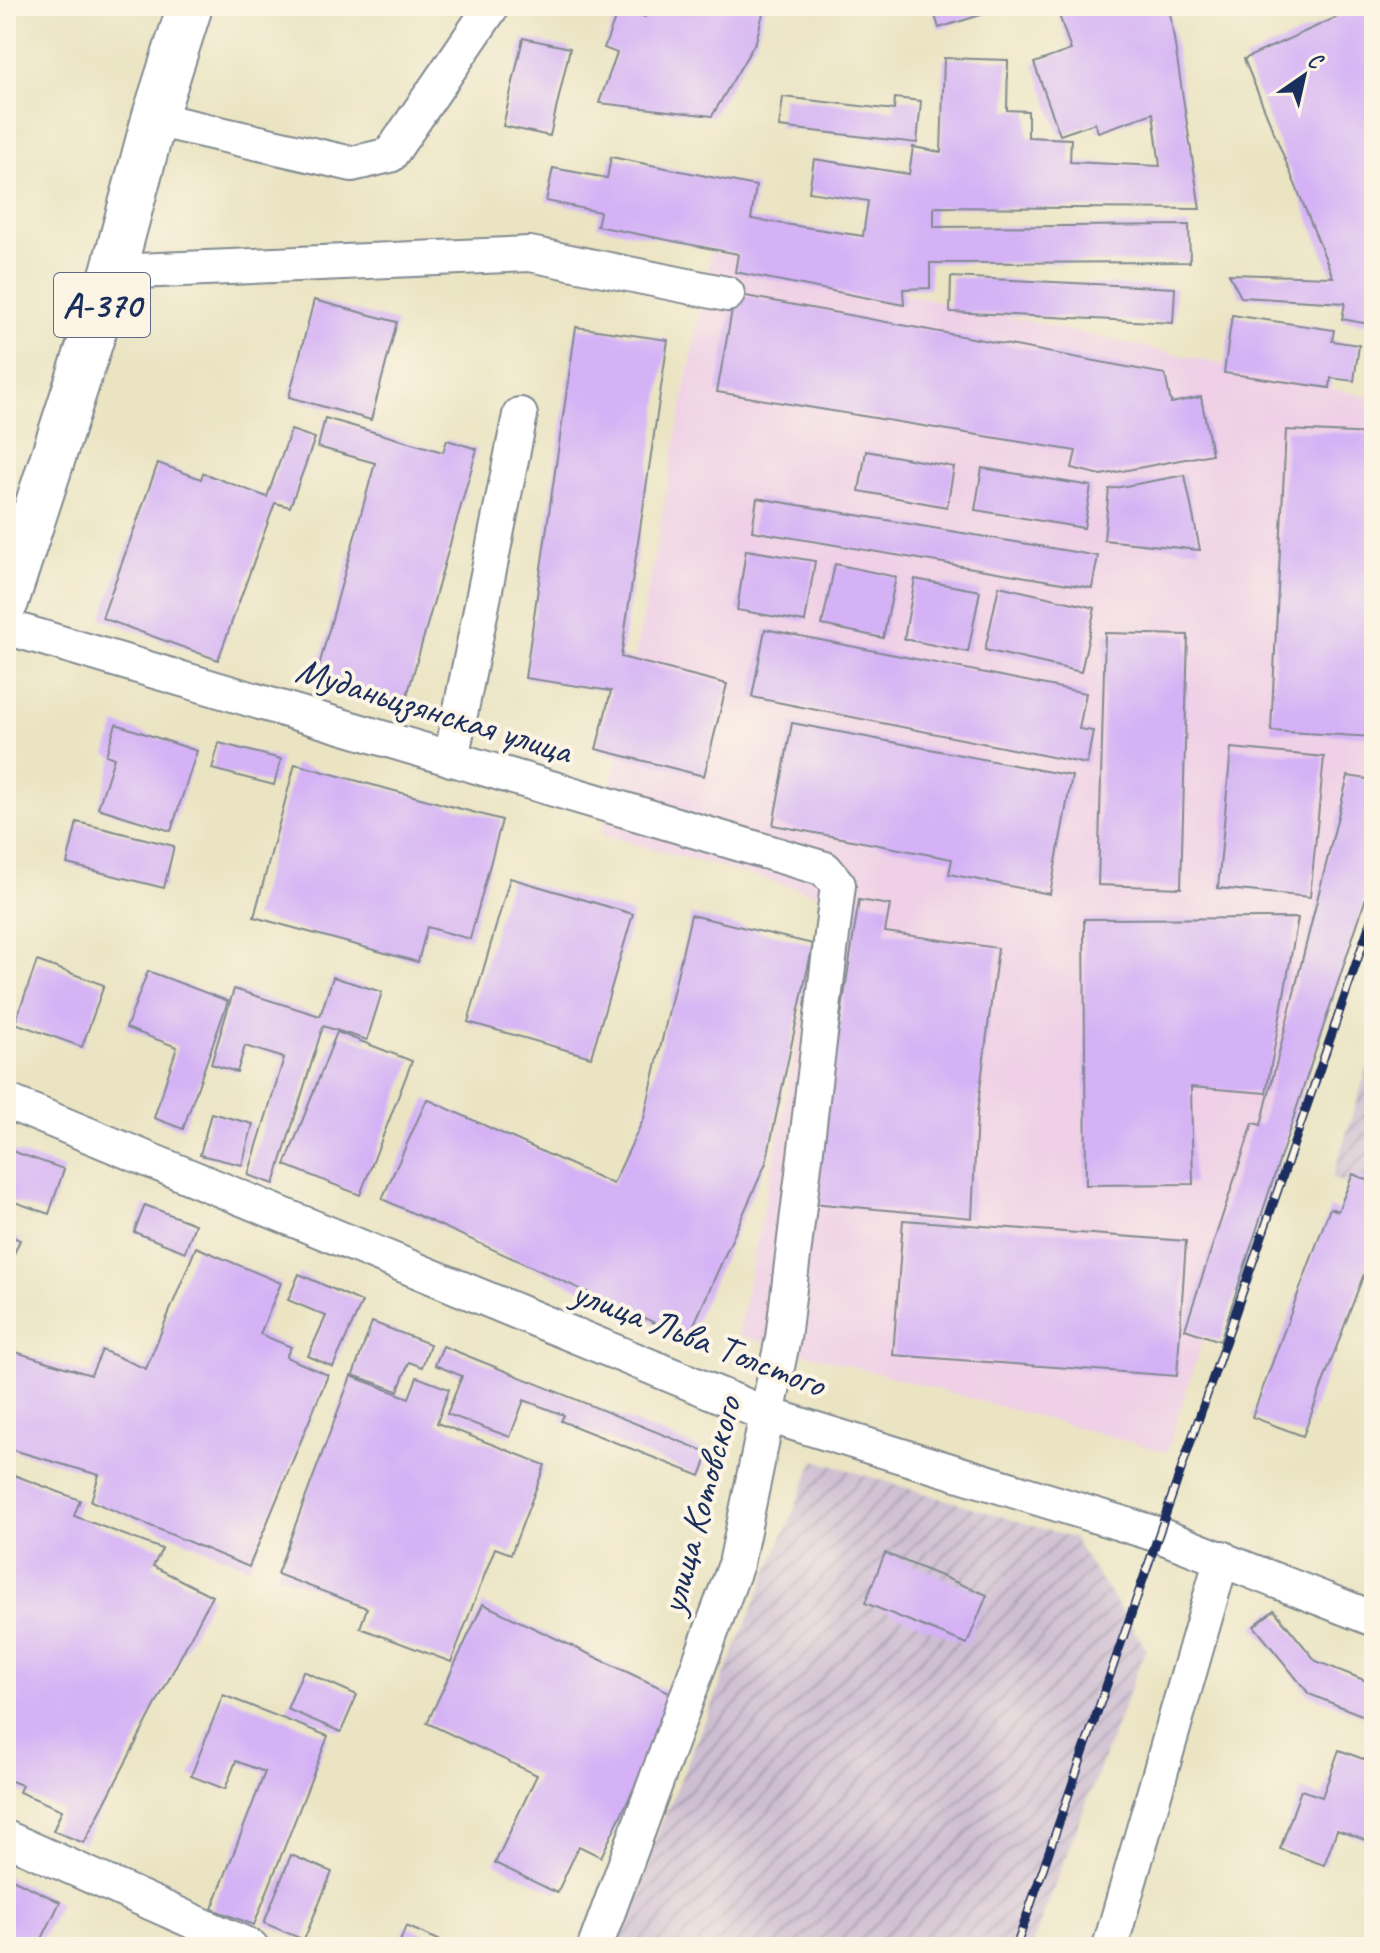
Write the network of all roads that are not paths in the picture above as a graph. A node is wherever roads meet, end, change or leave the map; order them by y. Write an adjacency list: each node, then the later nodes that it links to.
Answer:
1 (190, 6): 3 (highway, А-370)
2 (492, 6): 3 (street)
3 (154, 119): 4 (highway, А-370)
4 (113, 272): 5 (street); 7 (highway, А-370)
5 (727, 294)
6 (520, 415): 10 (street)
7 (14, 549): 8 (highway, А-370)
8 (6, 602)
9 (6, 627): 10 (street, Муданьцзянская улица)
10 (451, 759): 11 (street, Муданьцзянская улица)
11 (834, 879): 13 (street, улица Котовского)
12 (6, 1101): 13 (street, улица Льва Толстого)
13 (768, 1415): 14 (street, улица Льва Толстого); 18 (street, улица Котовского)
14 (1222, 1558): 15 (street, улица Льва Толстого); 19 (street)
15 (1374, 1619)
16 (6, 1838): 17 (street)
17 (251, 1947)
18 (595, 1947)
19 (1110, 1947)

